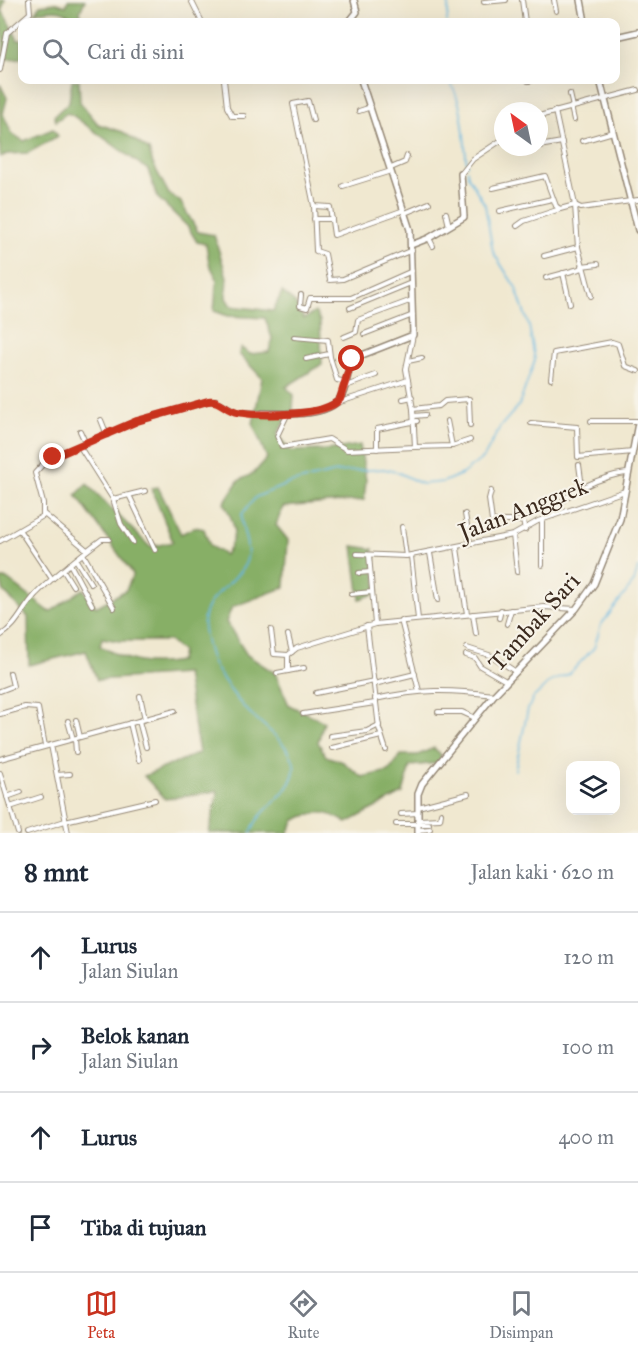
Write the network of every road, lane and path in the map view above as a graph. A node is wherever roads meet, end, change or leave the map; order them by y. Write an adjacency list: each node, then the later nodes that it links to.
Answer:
1 (29, 0): 10 (street)
2 (191, 0): 11 (street)
3 (354, 0): 12 (street)
4 (506, 0): 8 (street)
5 (522, 0): 13 (street)
6 (554, 0): 9 (street)
7 (581, 0): 14 (street)
8 (484, 2)
9 (556, 11)
10 (24, 18)
11 (199, 18)
12 (352, 18)
13 (524, 18)
14 (584, 18)
15 (18, 23): 18 (street)
16 (638, 32): 17 (street)
17 (620, 36)
18 (0, 70)
19 (225, 84): 30 (street)
20 (363, 84): 25 (street)
21 (601, 84): 24 (street)
22 (638, 90): 24 (street)
23 (570, 94): 26 (street)
24 (605, 99): 26 (street); 33 (street)
25 (372, 107): 27 (street); 39 (street)
26 (572, 107): 28 (street); 32 (street)
27 (359, 111)
28 (555, 111): 29 (street); 35 (street)
29 (548, 113)
30 (244, 116)
31 (313, 120): 48 (street)
32 (574, 120)
33 (613, 132): 34 (street); 45 (street)
34 (582, 141)
35 (562, 142): 36 (street); 47 (street)
36 (548, 144)
37 (494, 145): 40 (street)
38 (407, 156): 39 (street)
39 (391, 169): 41 (street); 50 (street)
40 (461, 174): 55 (street)
41 (343, 186)
42 (493, 188): 43 (street)
43 (552, 199): 49 (street); 51 (street)
44 (638, 200): 45 (street)
45 (629, 201): 47 (street); 57 (street)
46 (429, 202): 50 (street)
47 (575, 205): 49 (street); 60 (street)
48 (314, 206): 53 (street); 54 (street)
49 (560, 209): 56 (street)
50 (405, 211): 54 (street); 61 (street)
51 (500, 211)
52 (446, 213): 55 (street)
53 (314, 219): 54 (street); 61 (street)
54 (332, 219)
55 (449, 226): 58 (street)
56 (517, 226)
57 (638, 230)
58 (429, 238): 59 (street); 61 (street)
59 (433, 246)
60 (578, 247): 62 (street); 64 (street)
61 (412, 248): 65 (street)
62 (544, 256)
63 (598, 264): 64 (street)
64 (582, 267): 66 (street); 70 (street)
65 (412, 270): 68 (street); 69 (street)
66 (563, 273): 67 (street); 72 (street)
67 (546, 278)
68 (411, 283): 71 (street); 73 (street)
69 (300, 295)
70 (591, 296)
71 (413, 300): 74 (street); 78 (street)
72 (570, 304)
73 (350, 308)
74 (414, 315): 75 (street); 76 (street)
75 (364, 334)
76 (413, 335): 82 (street); 87 (street)
77 (294, 336): 79 (street)
78 (345, 336)
79 (329, 354): 81 (street); 87 (street)
80 (422, 358): 82 (street)
81 (306, 359)
82 (408, 361): 86 (street)
83 (638, 371): 85 (street)
84 (376, 375): 87 (street)
85 (551, 379)
86 (408, 380): 88 (street); 90 (street)
87 (346, 384): 90 (street)
88 (412, 397): 89 (street); 91 (street)
89 (403, 399)
90 (337, 403): 93 (street)
91 (413, 409): 96 (street); 101 (street)
92 (263, 413): 93 (street); 103 (street)
93 (288, 413): 109 (street)
94 (425, 415): 96 (street)
95 (101, 420): 103 (street)
96 (415, 420): 108 (street); 109 (street)
97 (447, 421): 106 (street)
98 (591, 421): 99 (street)
99 (638, 422): 110 (street, Tambak Sari)
100 (531, 423): 110 (street)
101 (470, 425)
102 (80, 431): 105 (street)
103 (107, 435): 105 (street)
104 (470, 440): 106 (street)
105 (86, 444): 107 (street)
106 (452, 446): 108 (street)
107 (80, 447): 119 (street); 120 (street)
108 (415, 447): 109 (street)
109 (377, 449)
110 (634, 452): 112 (street, Tambak Sari)
111 (579, 465): 114 (street)
112 (630, 473): 113 (street); 114 (street); 115 (street, Tambak Sari)
113 (638, 473)
114 (582, 487): 122 (street)
115 (626, 490): 122 (street, Jalan Anggrek); 154 (street, Tambak Sari)
116 (145, 491): 118 (street)
117 (491, 491): 125 (street)
118 (130, 497): 119 (street); 133 (street)
119 (113, 499): 130 (street)
120 (44, 514): 126 (street); 134 (street)
121 (465, 514): 131 (street)
122 (553, 516): 123 (street, Jalan Anggrek)
123 (542, 520): 125 (street, Jalan Anggrek); 141 (street)
124 (402, 527): 138 (street)
125 (525, 530): 127 (street, Jalan Anggrek)
126 (20, 531): 129 (street); 146 (street)
127 (513, 536): 131 (street, Jalan Anggrek); 144 (street)
128 (109, 539): 134 (street)
129 (0, 541)
130 (133, 542)
131 (470, 544): 132 (street, Jalan Anggrek)
132 (457, 548): 135 (street); 157 (street, Jalan Anggrek)
133 (155, 550)
134 (85, 552): 139 (street); 153 (street)
135 (430, 553): 138 (street); 151 (street)
136 (357, 554): 137 (street)
137 (369, 555): 138 (street); 143 (street)
138 (408, 556): 160 (street)
139 (76, 560): 140 (street); 147 (street)
140 (70, 564): 142 (street); 152 (street)
141 (542, 565)
142 (63, 570): 146 (street); 148 (street)
143 (370, 572): 145 (street); 149 (street)
144 (517, 572)
145 (359, 573)
146 (52, 579): 168 (street)
147 (91, 584)
148 (73, 586)
149 (372, 592): 150 (street); 162 (street)
150 (351, 594)
151 (438, 600)
152 (92, 605)
153 (114, 608)
154 (576, 609): 156 (street); 174 (street, Tambak Sari)
155 (501, 610): 156 (street); 158 (street); 159 (street)
156 (511, 610): 163 (street)
157 (466, 614): 158 (street); 160 (street)
158 (473, 614): 166 (street)
159 (499, 618)
160 (418, 619): 161 (street)
161 (401, 620): 162 (street); 177 (street)
162 (375, 624): 164 (street)
163 (507, 624)
164 (367, 626): 170 (street); 179 (street)
165 (271, 630): 170 (street)
166 (476, 634)
167 (288, 635): 170 (street)
168 (0, 636)
169 (467, 648): 174 (street)
170 (290, 653): 173 (street)
171 (466, 655): 178 (street)
172 (304, 668): 173 (street)
173 (288, 671): 176 (street)
174 (516, 672): 178 (street, Tambak Sari)
175 (10, 673): 180 (street)
176 (277, 673)
177 (415, 674): 179 (street); 181 (street)
178 (507, 681): 183 (street, Tambak Sari)
179 (374, 683): 182 (street); 185 (street)
180 (0, 691)
181 (419, 692): 183 (street); 185 (street)
182 (316, 693)
183 (494, 694): 190 (street, Tambak Sari)
184 (140, 696): 191 (street)
185 (375, 701): 189 (street); 196 (street)
186 (175, 711): 191 (street)
187 (438, 712): 190 (street)
188 (0, 714): 201 (street)
189 (303, 714)
190 (475, 718): 217 (street, Tambak Sari)
191 (145, 719): 194 (street)
192 (76, 720): 199 (street)
193 (68, 721): 199 (street)
194 (139, 721): 195 (street); 202 (street)
195 (130, 723): 199 (street); 207 (street)
196 (378, 725): 197 (street); 198 (street)
197 (330, 736)
198 (381, 736): 203 (street); 204 (street)
199 (76, 738): 200 (street); 205 (street)
200 (51, 745): 201 (street); 210 (street)
201 (45, 746): 206 (street)
202 (146, 747)
203 (332, 748)
204 (386, 750)
205 (76, 752)
206 (0, 759)
207 (139, 760)
208 (0, 773): 213 (street)
209 (70, 774): 210 (street)
210 (57, 775): 220 (street)
211 (21, 792): 213 (street)
212 (468, 794): 217 (street)
213 (7, 797): 216 (street)
214 (41, 797): 216 (street)
215 (155, 800): 220 (street)
216 (10, 807): 224 (street)
217 (418, 810): 219 (street); 222 (street, Tambak Sari)
218 (441, 813): 222 (street)
219 (401, 814)
220 (65, 821): 225 (street); 226 (street)
221 (396, 824): 222 (street)
222 (418, 827): 223 (street)
223 (430, 827)
224 (18, 833)
225 (27, 833)
226 (68, 833)

